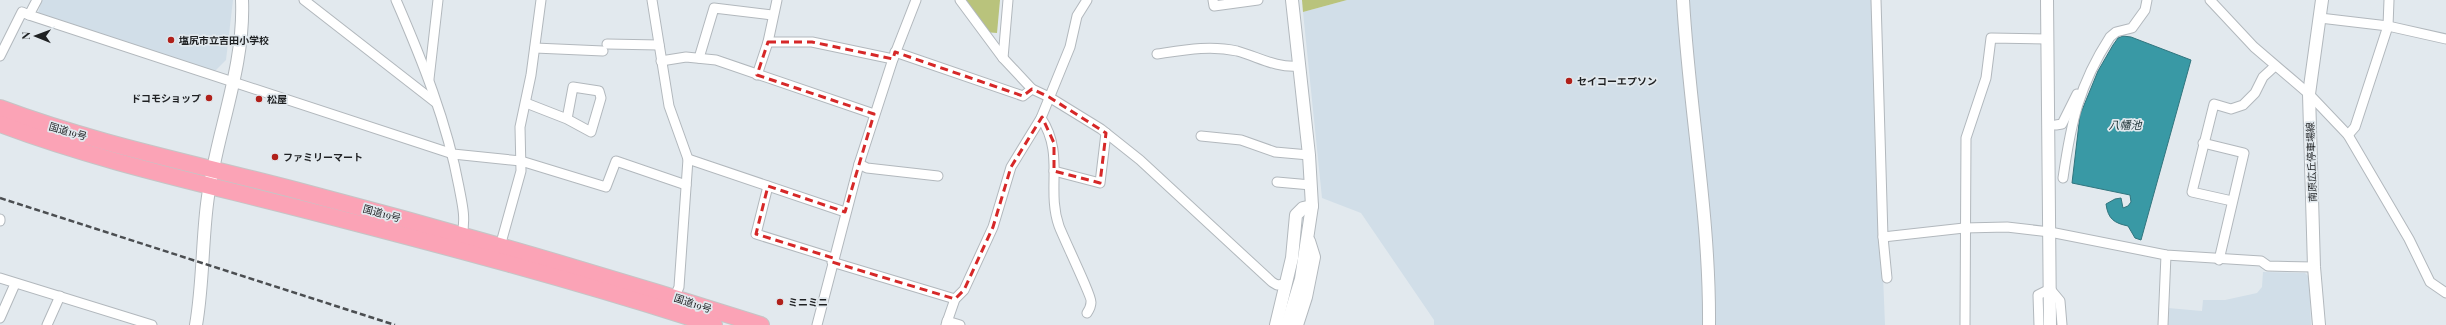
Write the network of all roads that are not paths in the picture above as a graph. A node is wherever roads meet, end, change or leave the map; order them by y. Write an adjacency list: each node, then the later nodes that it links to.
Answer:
1 (37, 0): 23 (street)
2 (242, 0): 42 (street)
3 (304, 0): 47 (street)
4 (396, 0): 41 (street)
5 (438, 0): 41 (street)
6 (541, 0): 31 (street)
7 (652, 0): 30 (street)
8 (777, 0): 24 (street)
9 (916, 0): 33 (street)
10 (960, 0): 36 (street)
11 (1008, 0): 36 (street)
12 (1087, 0): 46 (street)
13 (1213, 0): 14 (street)
14 (1258, 0)
15 (1292, 0): 38 (street)
16 (1684, 0): 109 (street)
17 (1876, 0): 79 (street)
18 (2047, 0): 27 (street)
19 (2147, 0): 43 (street)
20 (2210, 0): 39 (street)
21 (2322, 0): 25 (street, 南原広丘停車場線)
22 (2389, 0): 26 (street)
23 (29, 15): 34 (street); 42 (street)
24 (772, 16): 29 (street); 35 (street)
25 (2320, 18): 26 (street); 45 (street, 南原広丘停車場線)
26 (2388, 26): 28 (street); 56 (street)
27 (2048, 38): 76 (street); 77 (street)
28 (2446, 39)
29 (768, 42): 33 (street); 40 (street)
30 (659, 45): 31 (street); 37 (street)
31 (535, 48): 48 (street)
32 (1157, 54): 38 (street)
33 (894, 55): 44 (street); 50 (street)
34 (0, 56)
35 (699, 58): 37 (street); 40 (street)
36 (1003, 58): 44 (street)
37 (661, 61): 61 (street)
38 (1299, 66): 60 (street)
39 (2275, 66): 45 (street); 58 (street)
40 (757, 75): 50 (street)
41 (429, 80): 47 (street)
42 (232, 82): 59 (street); 64 (street)
43 (2084, 85): 54 (street); 67 (street)
44 (1032, 89): 46 (street)
45 (2309, 94): 56 (street); 85 (street, 南原広丘停車場線)
46 (1049, 97): 51 (street); 55 (street)
47 (435, 102): 59 (street)
48 (526, 103): 52 (street); 62 (street)
49 (0, 108): 64 (highway, 国道19号)
50 (874, 114): 63 (street)
51 (1041, 118): 65 (street); 93 (street)
52 (567, 119): 52 (street)
53 (0, 124): 69 (highway, 国道19号)
54 (2056, 125)
55 (1106, 133): 65 (street); 89 (street)
56 (2348, 135): 91 (street)
57 (1201, 136): 60 (street)
58 (2203, 143): 73 (street); 73 (street)
59 (453, 154): 62 (street); 78 (street)
60 (1309, 155): 71 (street)
61 (688, 159): 70 (street); 72 (street)
62 (521, 161): 70 (street); 81 (street)
63 (859, 164): 66 (street); 75 (street)
64 (213, 170): 69 (street); 78 (highway, 国道19号)
65 (1054, 171): 95 (street)
66 (938, 176)
67 (2063, 178)
68 (1277, 182): 71 (street)
69 (210, 185): 81 (highway, 国道19号); 101 (street)
70 (686, 185): 94 (street)
71 (1311, 185): 74 (street)
72 (768, 186): 75 (street); 83 (street)
73 (2232, 201): 84 (street)
74 (1312, 206): 80 (street); 89 (street)
75 (845, 212): 83 (street)
76 (1964, 228): 77 (street); 79 (street); 110 (street)
77 (2050, 232): 82 (street); 90 (street)
78 (462, 234): 81 (highway, 国道19号)
79 (1883, 237): 87 (street)
80 (1308, 238): 107 (street); 108 (street)
81 (498, 252): 94 (highway, 国道19号)
82 (2166, 255): 84 (street); 113 (street)
83 (832, 260): 93 (street); 104 (street)
84 (2218, 260): 85 (street)
85 (2314, 267): 114 (street, 南原広丘停車場線)
86 (0, 278): 88 (street)
87 (1887, 278)
88 (15, 284): 92 (street); 96 (street)
89 (1285, 284): 106 (street)
90 (2050, 289): 97 (street); 111 (street); 112 (street)
91 (2446, 293)
92 (60, 296): 99 (street); 100 (street)
93 (955, 299): 98 (street)
94 (672, 304): 102 (highway, 国道19号); 103 (highway, 国道19号)
95 (1087, 313)
96 (0, 318)
97 (2050, 321)
98 (947, 323): 105 (street)
99 (47, 325)
100 (152, 325)
101 (196, 325)
102 (714, 325)
103 (761, 325)
104 (817, 325)
105 (960, 325)
106 (1276, 325)
107 (1287, 325)
108 (1297, 325)
109 (1709, 325)
110 (1965, 325)
111 (2039, 325)
112 (2062, 325)
113 (2163, 325)
114 (2319, 325)

